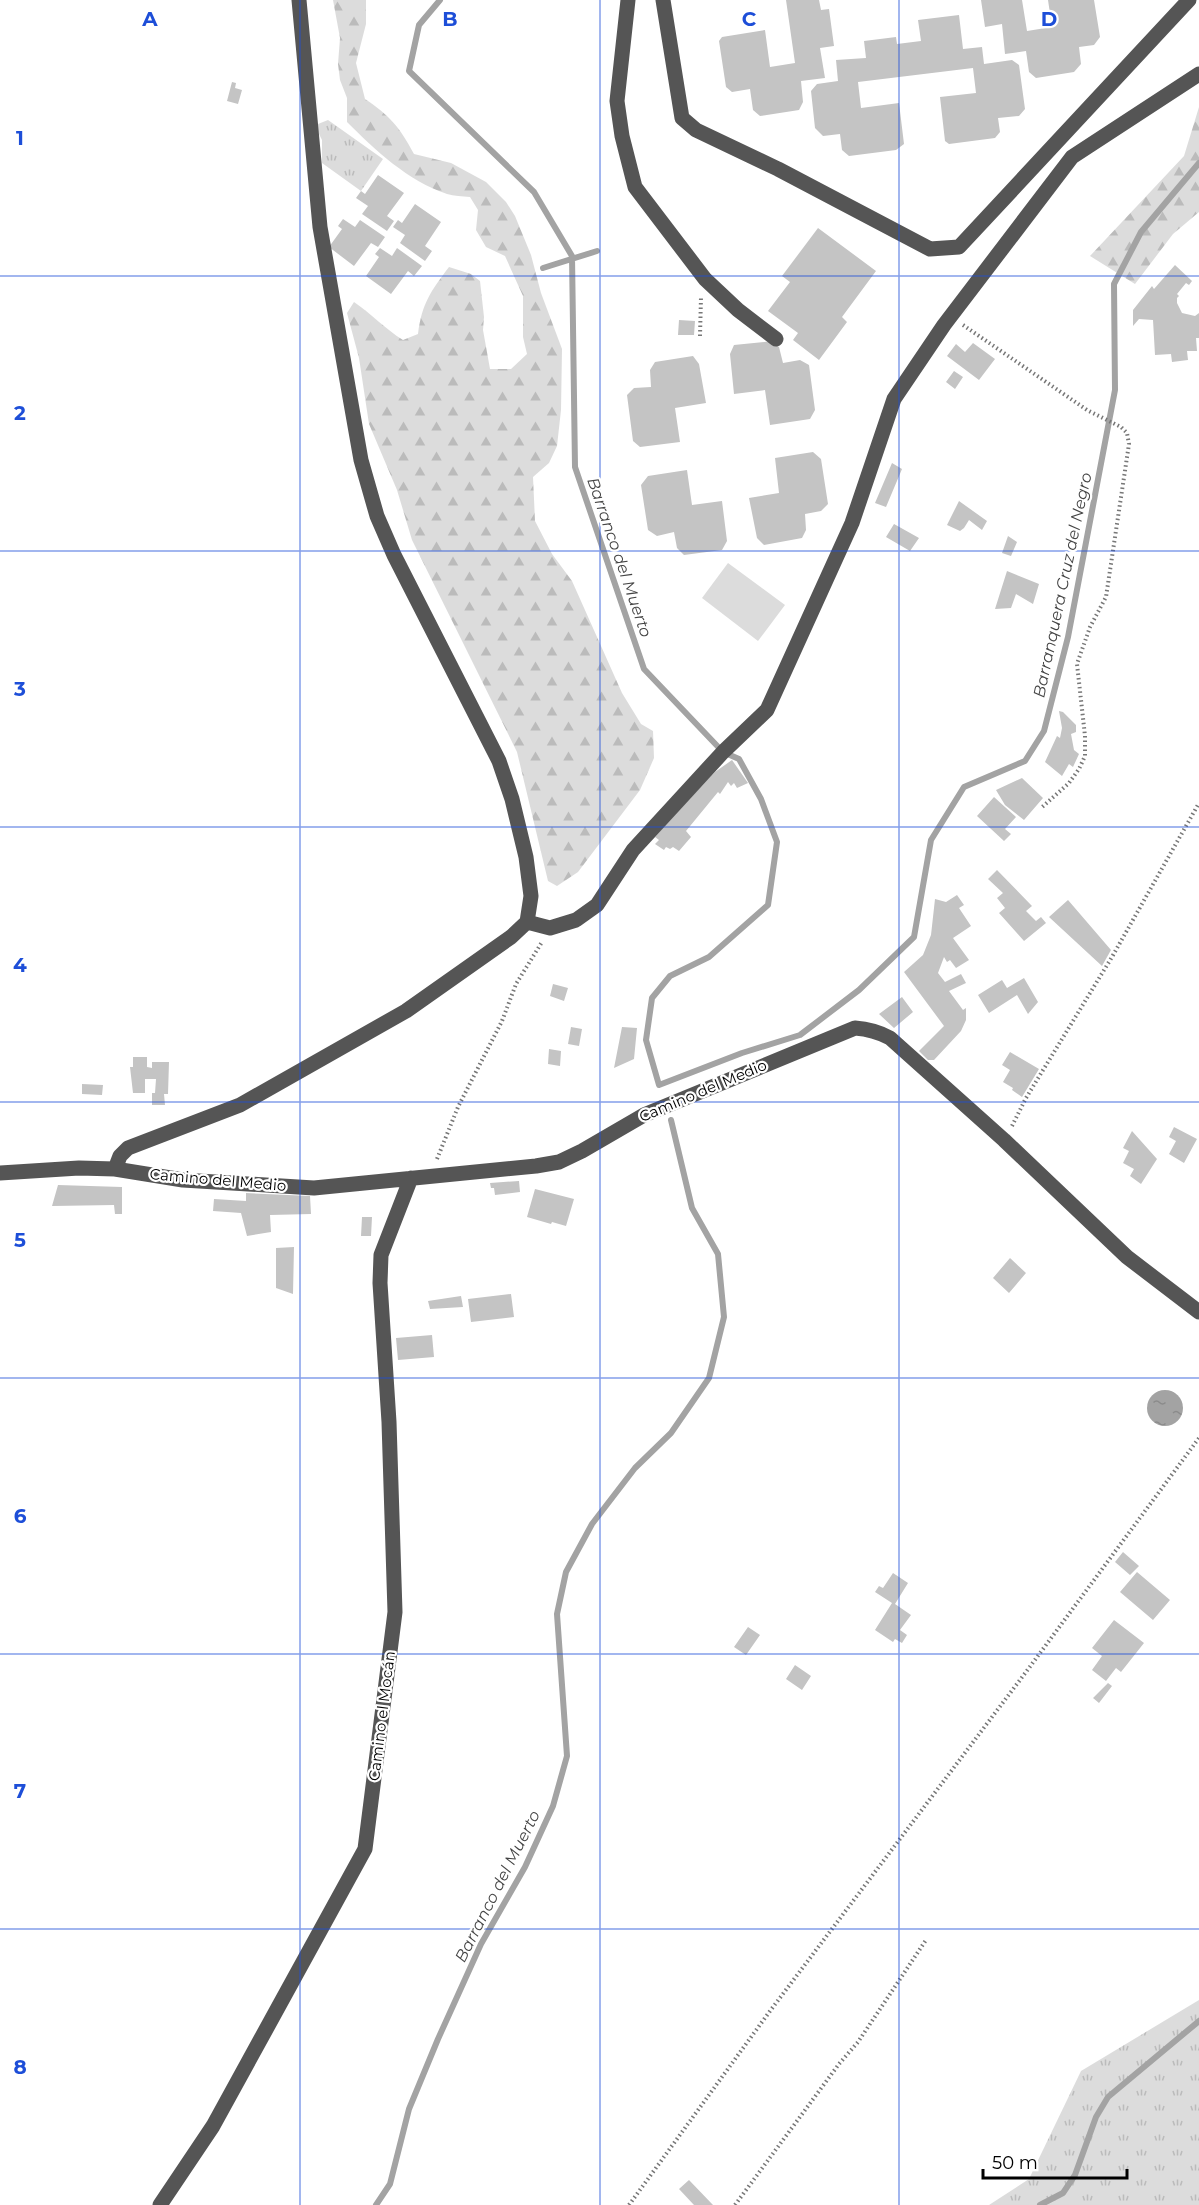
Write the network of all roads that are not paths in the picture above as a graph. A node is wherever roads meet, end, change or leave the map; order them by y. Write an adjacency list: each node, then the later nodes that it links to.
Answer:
1 (299, 0): 7 (street)
2 (628, 0): 6 (street)
3 (663, 0): 4 (street)
4 (1189, 0)
5 (1199, 74): 7 (street)
6 (776, 339)
7 (527, 922): 8 (street)
8 (115, 1169): 9 (street, Camino del Medio); 10 (street, Camino del Medio)
9 (0, 1173)
10 (411, 1178): 11 (street, Camino del Medio); 12 (street, Camino el Mocán)
11 (1199, 1312)
12 (160, 2205)

